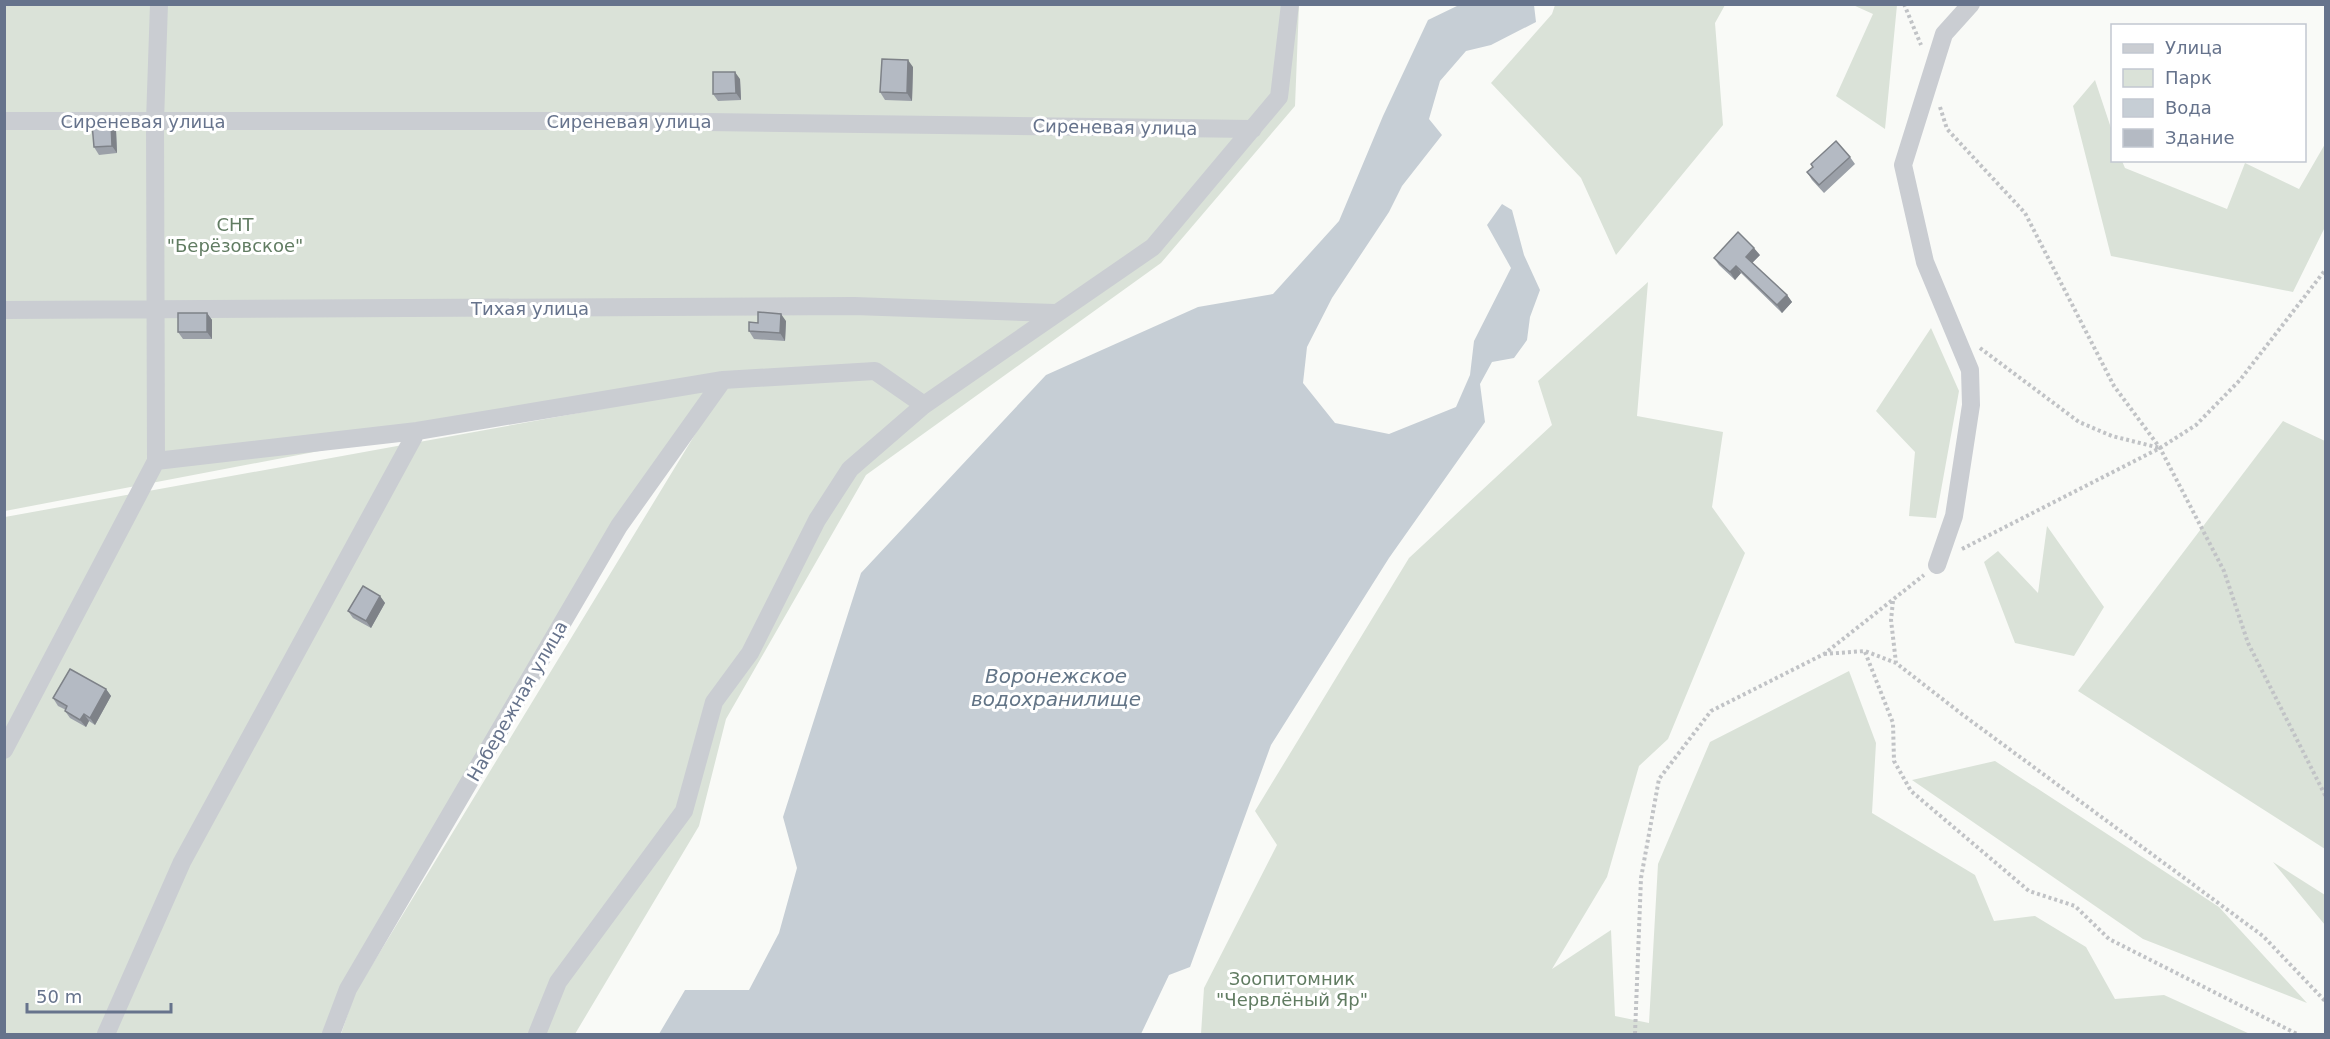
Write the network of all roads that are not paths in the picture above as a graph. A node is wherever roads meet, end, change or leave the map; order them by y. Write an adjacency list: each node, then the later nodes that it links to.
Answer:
1 (159, 4): 5 (street)
2 (1290, 4): 6 (street)
3 (1971, 4): 14 (street)
4 (4, 121): 5 (street, Сиреневая улица)
5 (155, 122): 6 (street, Сиреневая улица); 8 (street)
6 (1253, 129): 9 (street)
7 (4, 310): 8 (street, Тихая улица)
8 (155, 310): 9 (street, Тихая улица); 13 (street)
9 (1055, 313): 11 (street)
10 (723, 380): 11 (street); 12 (street); 17 (street, Набережная улица)
11 (924, 405): 18 (street)
12 (417, 431): 13 (street); 16 (street)
13 (156, 461): 15 (street)
14 (1936, 565)
15 (4, 750)
16 (106, 1035)
17 (331, 1035)
18 (537, 1035)

